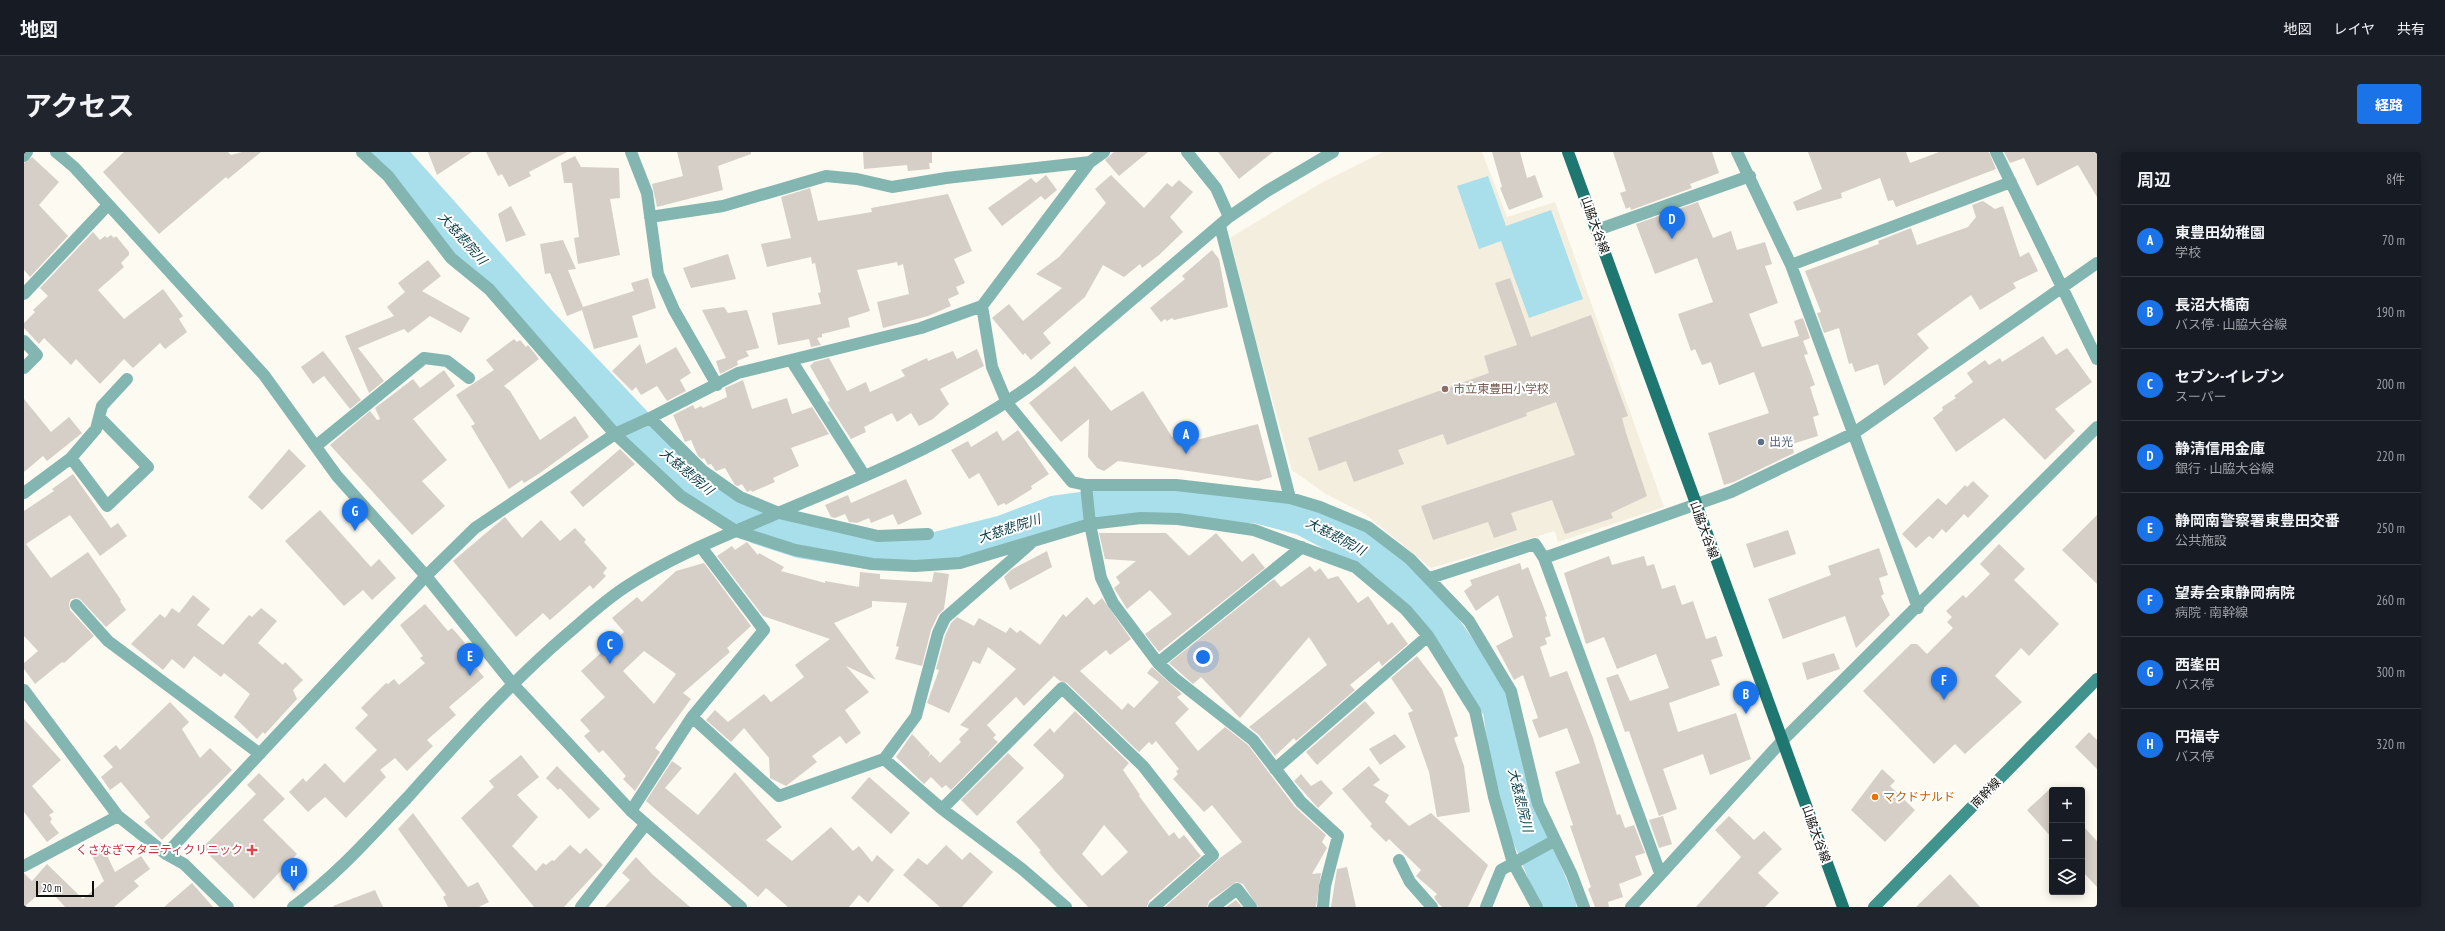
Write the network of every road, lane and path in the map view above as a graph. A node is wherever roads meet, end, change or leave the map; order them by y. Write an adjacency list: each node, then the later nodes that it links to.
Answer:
1 (27, 152): 11 (street)
2 (56, 152): 15 (street)
3 (362, 152): 37 (street)
4 (631, 152): 16 (street)
5 (1104, 152): 12 (street)
6 (1187, 152): 17 (street)
7 (1333, 152): 17 (street)
8 (1568, 152): 19 (main road, 山脇大谷線)
9 (1737, 152): 13 (street)
10 (1996, 152): 14 (street)
11 (24, 156)
12 (1090, 162): 16 (street); 24 (street)
13 (1750, 176): 19 (street); 21 (street)
14 (2010, 182): 21 (street); 22 (street)
15 (108, 205): 23 (street); 38 (street)
16 (650, 217): 31 (street)
17 (1229, 217): 18 (street)
18 (1220, 226): 32 (street); 43 (street)
19 (1597, 230): 44 (main road, 山脇大谷線)
20 (2097, 263): 22 (street)
21 (1791, 265): 36 (street)
22 (2061, 289): 26 (street); 36 (street)
23 (24, 294)
24 (982, 306): 27 (street); 32 (street)
25 (24, 341): 28 (street)
26 (2097, 359)
27 (791, 360): 31 (street); 40 (street)
28 (24, 368)
29 (469, 378): 38 (street)
30 (127, 380): 33 (street)
31 (717, 385): 34 (street)
32 (1006, 404): 40 (street); 41 (street)
33 (99, 417): 39 (street); 39 (street)
34 (650, 418): 37 (street); 45 (street)
35 (2097, 427): 56 (street)
36 (1854, 433): 44 (street); 56 (street)
37 (615, 434): 47 (street); 53 (street)
38 (316, 446): 53 (street)
39 (71, 458): 42 (street)
40 (864, 475): 45 (street)
41 (1086, 485): 43 (street); 46 (street)
42 (24, 493)
43 (1290, 498): 54 (street)
44 (1696, 506): 52 (street); 63 (main road, 山脇大谷線)
45 (779, 513): 47 (street); 48 (street)
46 (1090, 524): 49 (street); 51 (street); 58 (street)
47 (736, 531): 49 (street); 50 (street)
48 (928, 534)
49 (1032, 541): 65 (street)
50 (701, 547): 60 (street); 62 (street)
51 (1302, 547): 57 (street); 58 (street)
52 (1544, 558): 54 (street); 76 (street)
53 (426, 576): 60 (street); 64 (street)
54 (1430, 578): 71 (street)
55 (76, 605): 64 (street)
56 (1918, 608): 63 (street)
57 (1428, 636): 66 (street); 74 (street)
58 (1158, 663): 66 (street)
59 (2097, 678): 92 (main road, 南幹線)
60 (512, 683): 68 (street); 78 (street)
61 (24, 690): 69 (street)
62 (692, 717): 65 (street); 68 (street)
63 (1782, 742): 76 (street); 91 (main road, 山脇大谷線)
64 (260, 754): 72 (street)
65 (884, 759): 67 (street)
66 (1275, 769): 85 (street)
67 (942, 809): 81 (street); 82 (street)
68 (631, 811): 70 (street)
69 (118, 816): 72 (street); 75 (street)
70 (645, 825): 79 (street); 80 (street)
71 (1554, 841): 74 (street); 89 (street)
72 (166, 854): 77 (street)
73 (1399, 860): 86 (street)
74 (1513, 863): 87 (street); 88 (street)
75 (24, 866)
76 (1660, 873): 90 (street)
77 (228, 907)
78 (293, 907)
79 (582, 907)
80 (741, 907)
81 (1066, 907)
82 (1154, 907)
83 (1214, 907): 84 (street)
84 (1251, 907)
85 (1323, 907)
86 (1432, 907)
87 (1486, 907)
88 (1537, 907)
89 (1584, 907)
90 (1631, 907)
91 (1843, 907)
92 (1874, 907)

